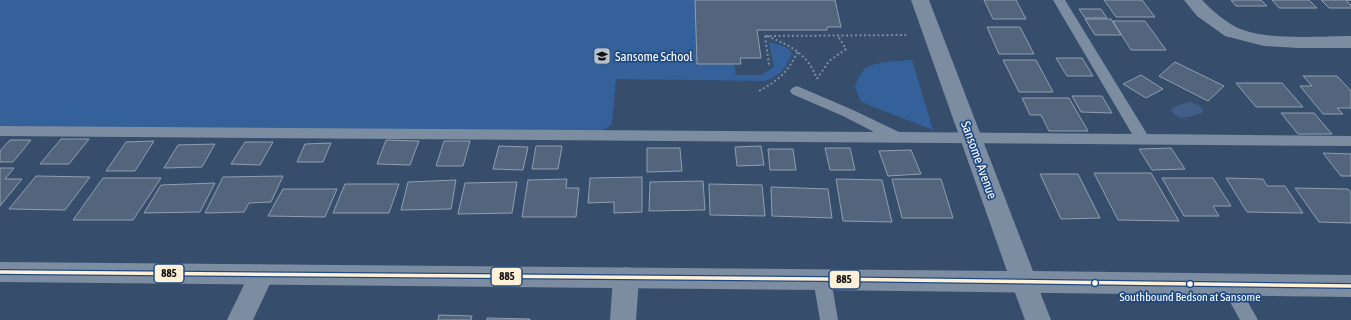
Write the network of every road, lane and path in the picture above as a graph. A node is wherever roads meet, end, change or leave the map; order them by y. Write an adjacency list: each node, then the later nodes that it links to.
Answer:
1 (920, 0): 14 (street, Sansome Avenue)
2 (1059, 0): 15 (lane)
3 (1193, 0): 7 (street)
4 (838, 35): 5 (path); 6 (path); 8 (path)
5 (906, 35)
6 (765, 36): 8 (path); 9 (path)
7 (1351, 42)
8 (798, 51): 11 (path)
9 (769, 65)
10 (797, 91): 13 (lane)
11 (759, 92)
12 (0, 131): 13 (lane)
13 (899, 138): 14 (lane)
14 (970, 139): 15 (lane); 21 (street, Sansome Avenue)
15 (1142, 139): 16 (lane)
16 (1351, 141)
17 (0, 272): 18 (street)
18 (261, 275): 19 (street); 24 (street)
19 (626, 278): 20 (street); 25 (street)
20 (822, 279): 21 (street); 26 (lane)
21 (1024, 282): 22 (street); 27 (street, Sansome Avenue)
22 (1229, 284): 23 (street); 28 (lane)
23 (1351, 286)
24 (240, 320)
25 (623, 320)
26 (828, 320)
27 (1038, 320)
28 (1249, 320)

